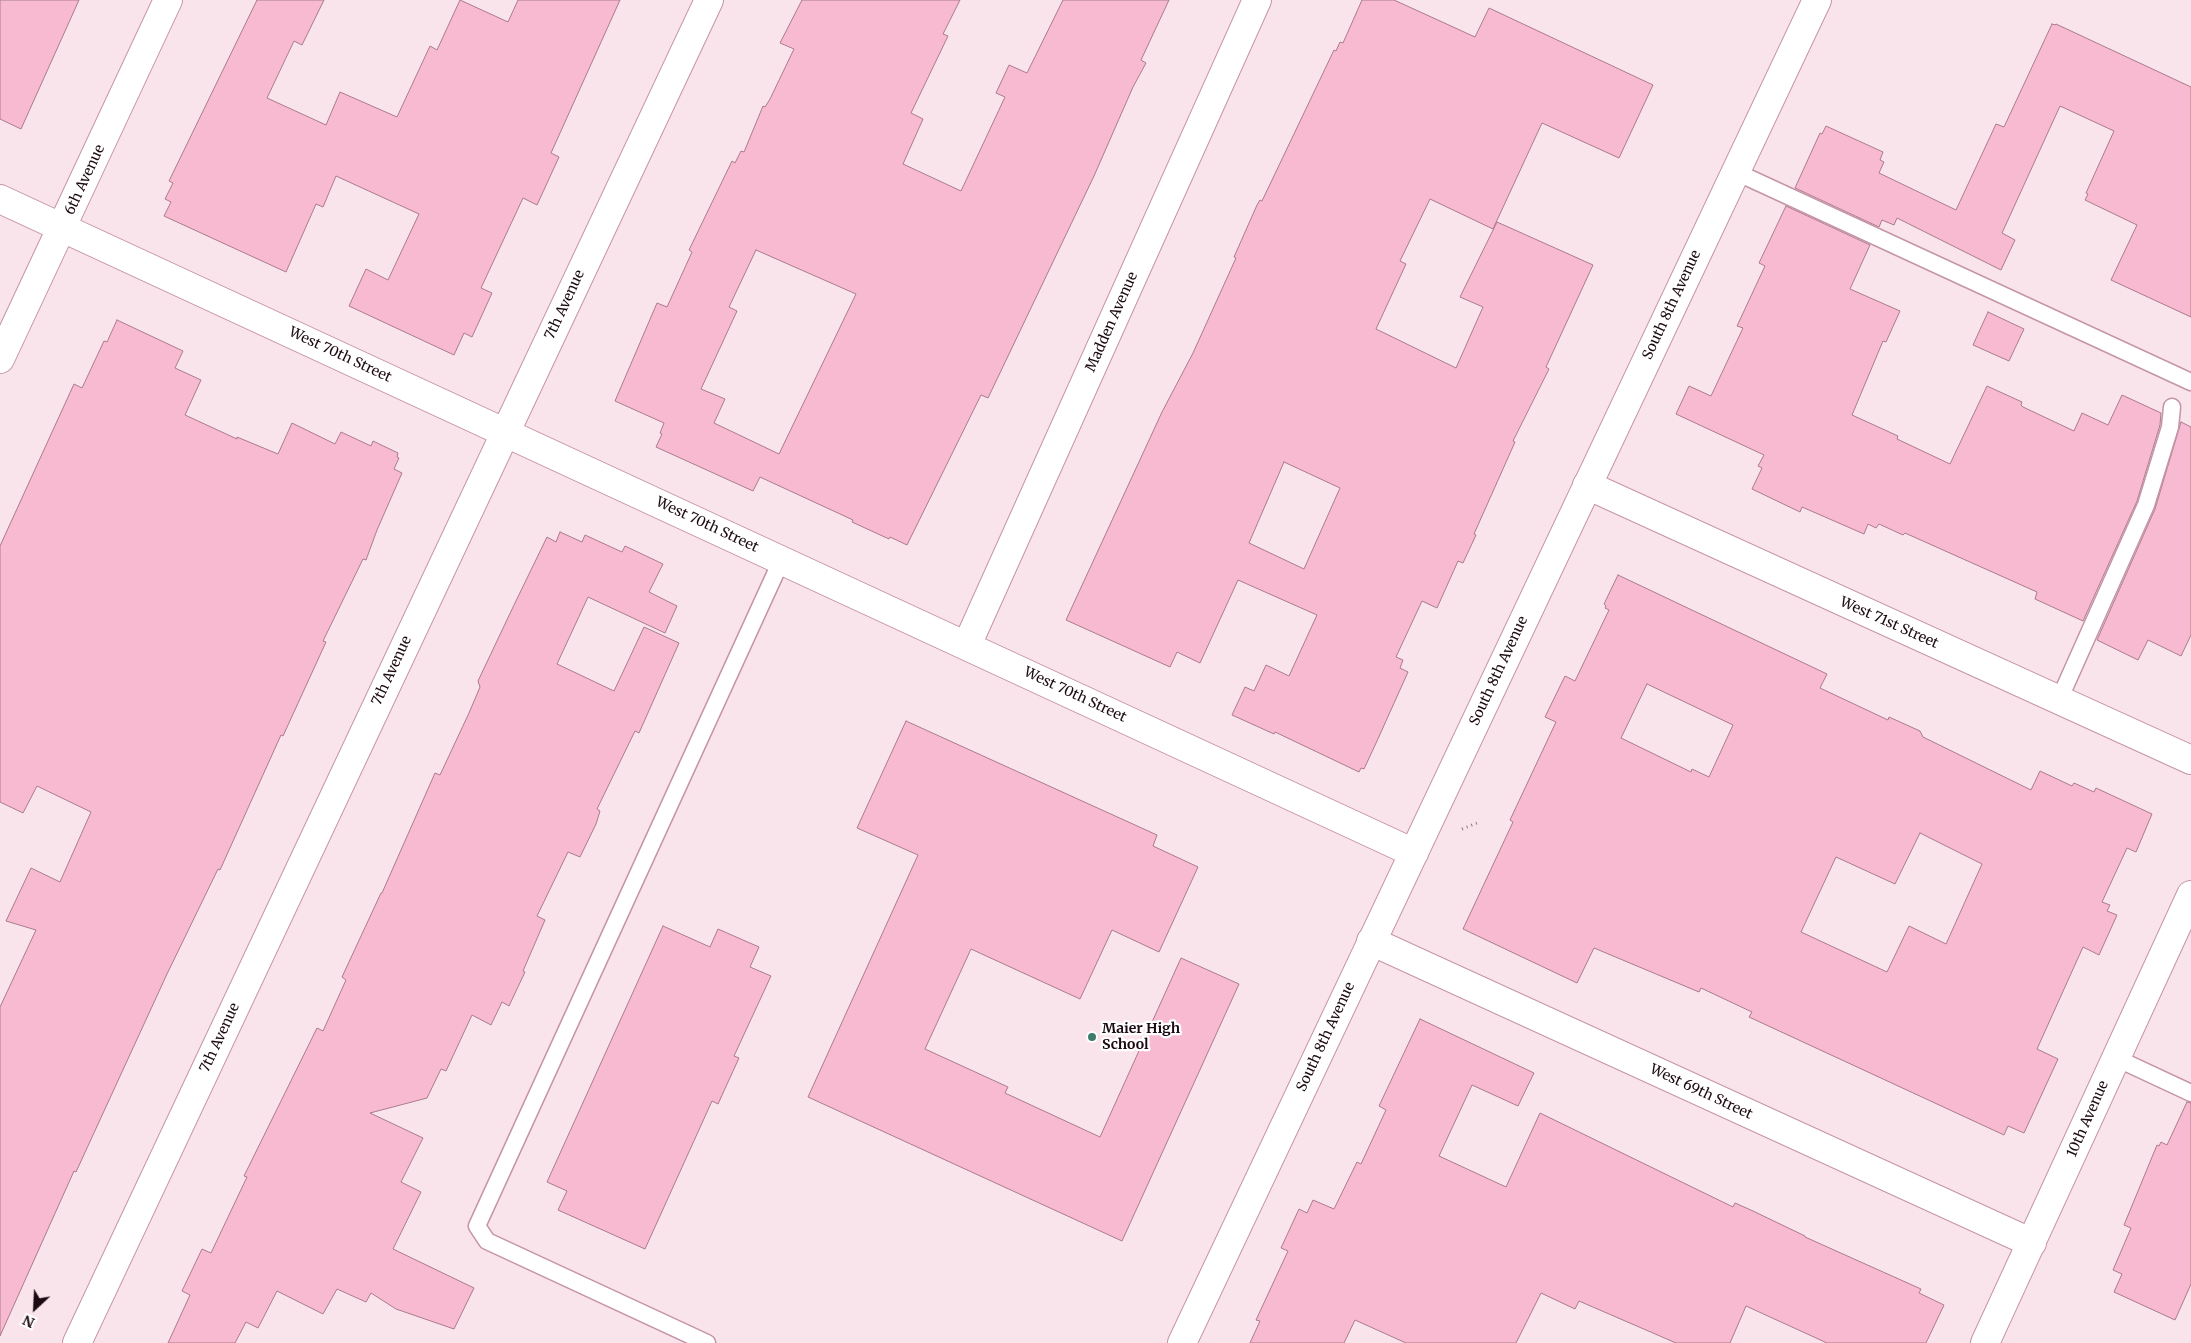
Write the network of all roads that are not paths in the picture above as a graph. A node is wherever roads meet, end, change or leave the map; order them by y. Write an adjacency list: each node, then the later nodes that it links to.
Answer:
1 (168, 0): 7 (street, 6th Avenue)
2 (708, 0): 11 (street, 7th Avenue)
3 (1257, 0): 14 (street, Madden Avenue)
4 (1817, 0): 5 (street, South 8th Avenue)
5 (1736, 172): 9 (lane); 12 (street, South 8th Avenue)
6 (0, 199): 7 (street, West 70th Street)
7 (62, 228): 8 (street, 6th Avenue); 11 (street, West 70th Street)
8 (0, 359)
9 (2191, 382)
10 (2172, 408): 15 (lane)
11 (506, 431): 13 (street, West 70th Street); 23 (street, 7th Avenue)
12 (1587, 485): 15 (street, West 71st Street); 17 (street, South 8th Avenue)
13 (782, 560): 14 (street, West 70th Street); 24 (lane)
14 (967, 645): 17 (street, West 70th Street)
15 (2059, 700): 16 (street, West 71st Street)
16 (2191, 760)
17 (1414, 853): 19 (street, South 8th Avenue)
18 (2191, 894): 20 (street, 10th Avenue)
19 (1371, 941): 22 (street, West 69th Street); 25 (street, South 8th Avenue)
20 (2116, 1058): 21 (lane); 22 (street, 10th Avenue)
21 (2191, 1093)
22 (2032, 1243): 26 (street, 10th Avenue)
23 (77, 1343)
24 (707, 1343)
25 (1182, 1343)
26 (1984, 1343)

